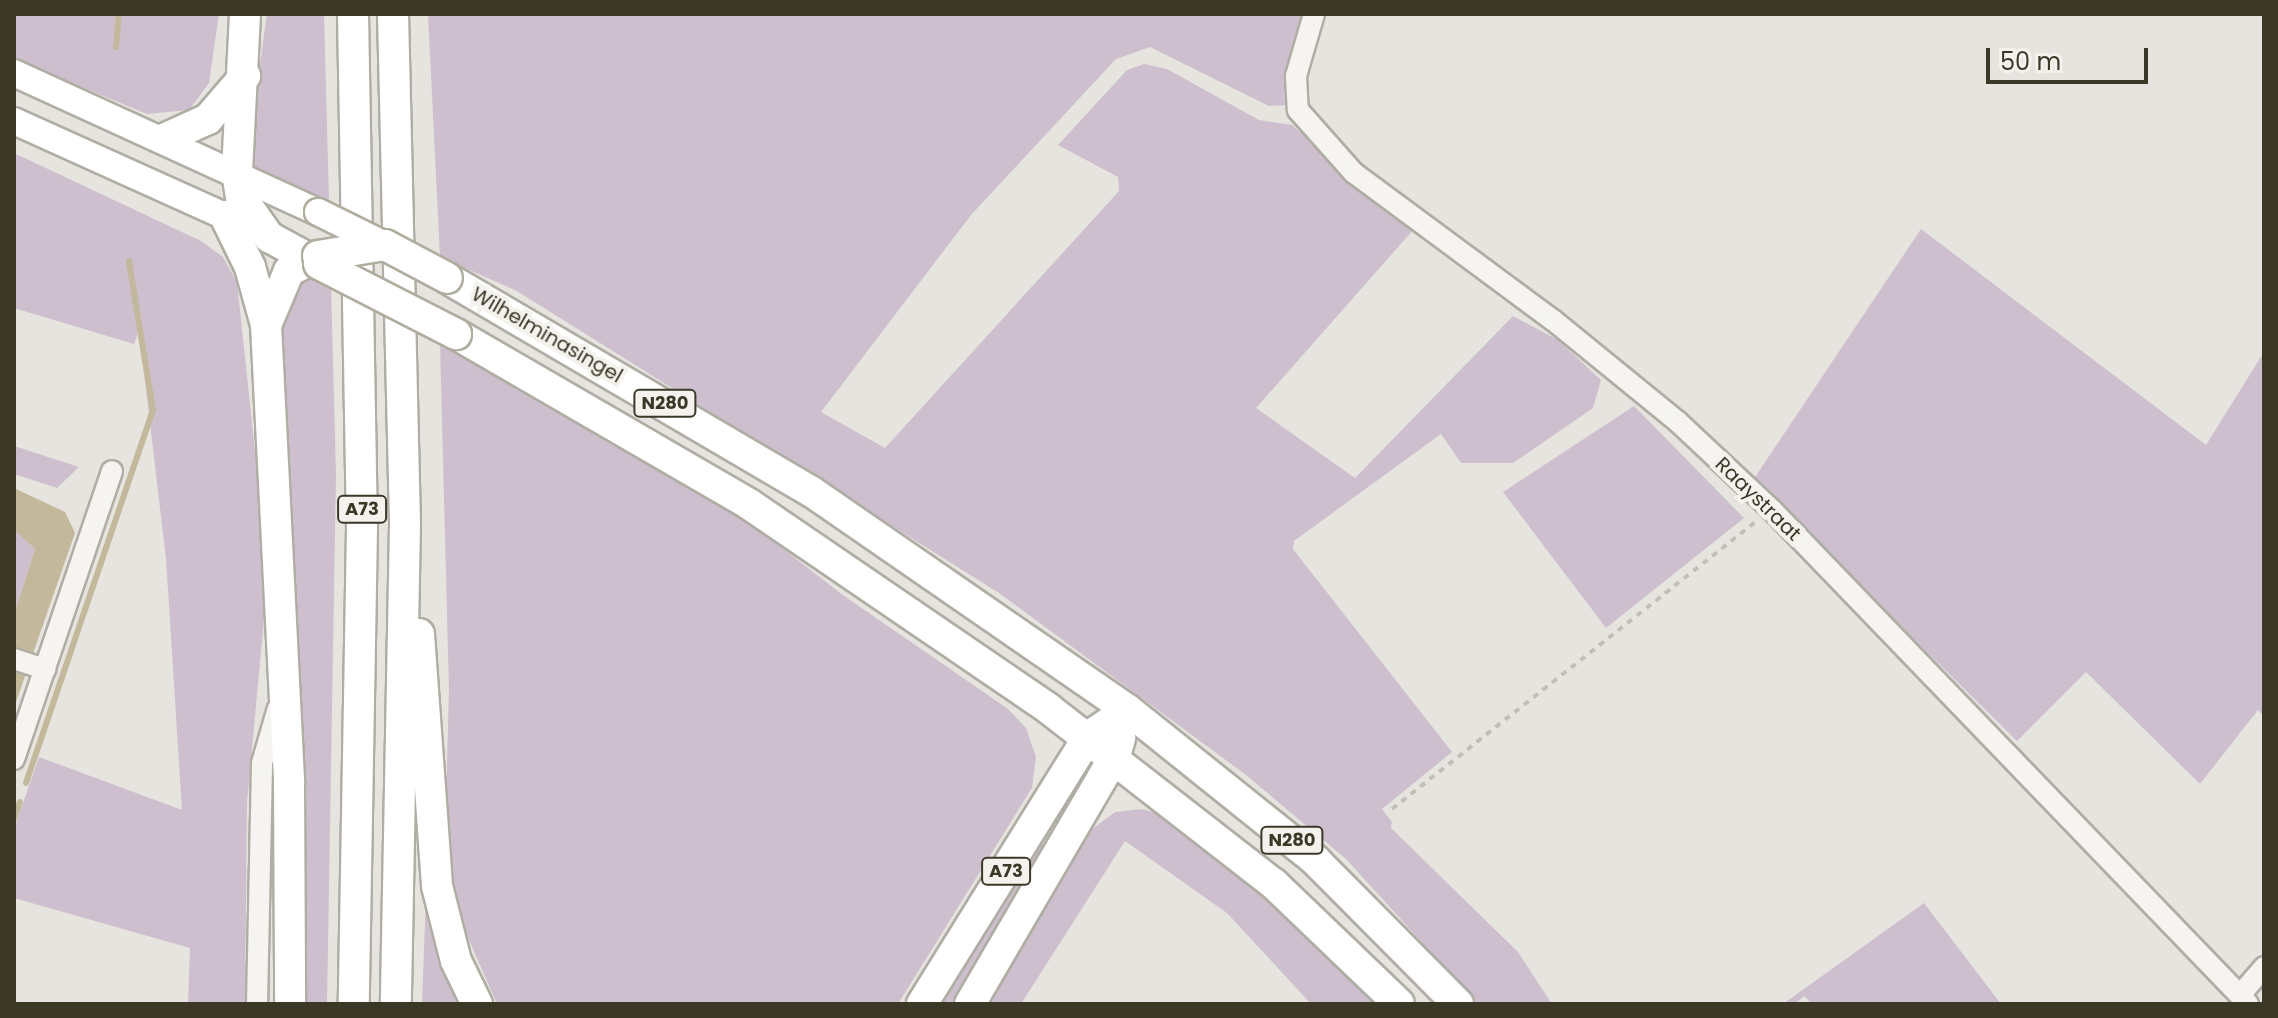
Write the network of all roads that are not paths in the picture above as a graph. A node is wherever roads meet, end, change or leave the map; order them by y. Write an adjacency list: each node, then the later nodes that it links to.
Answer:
1 (245, 14): 6 (highway)
2 (353, 14): 27 (highway, A73)
3 (393, 14): 16 (highway, A73)
4 (1314, 14): 24 (street, Raaystraat)
5 (14, 73): 8 (main road, Wilhelminasingel / N280)
6 (245, 76): 8 (highway); 9 (highway)
7 (14, 121): 10 (main road, N280)
8 (164, 139): 9 (main road, Wilhelminasingel / N280)
9 (237, 172): 11 (highway); 12 (main road, Wilhelminasingel / N280, bridge)
10 (225, 216): 11 (main road, N280); 14 (highway)
11 (269, 237): 13 (highway, N280)
12 (385, 245): 13 (highway, bridge); 19 (highway, Wilhelminasingel / N280, bridge)
13 (316, 260): 14 (highway); 20 (highway, N280, bridge)
14 (266, 325): 18 (highway)
15 (112, 471): 17 (street)
16 (405, 525): 28 (highway, A73); 29 (highway, A73)
17 (30, 664): 22 (street)
18 (285, 685): 25 (street); 26 (highway)
19 (1128, 710): 20 (highway, A73); 21 (highway, A73); 33 (highway, N280)
20 (1088, 737): 21 (highway, N280); 30 (highway, A73)
21 (1115, 756): 31 (highway, A73); 32 (highway, N280)
22 (14, 759)
23 (2264, 967): 24 (street)
24 (2244, 1000)
25 (257, 1004)
26 (290, 1004)
27 (354, 1004)
28 (396, 1004)
29 (477, 1004)
30 (922, 1004)
31 (970, 1004)
32 (1399, 1004)
33 (1458, 1004)

